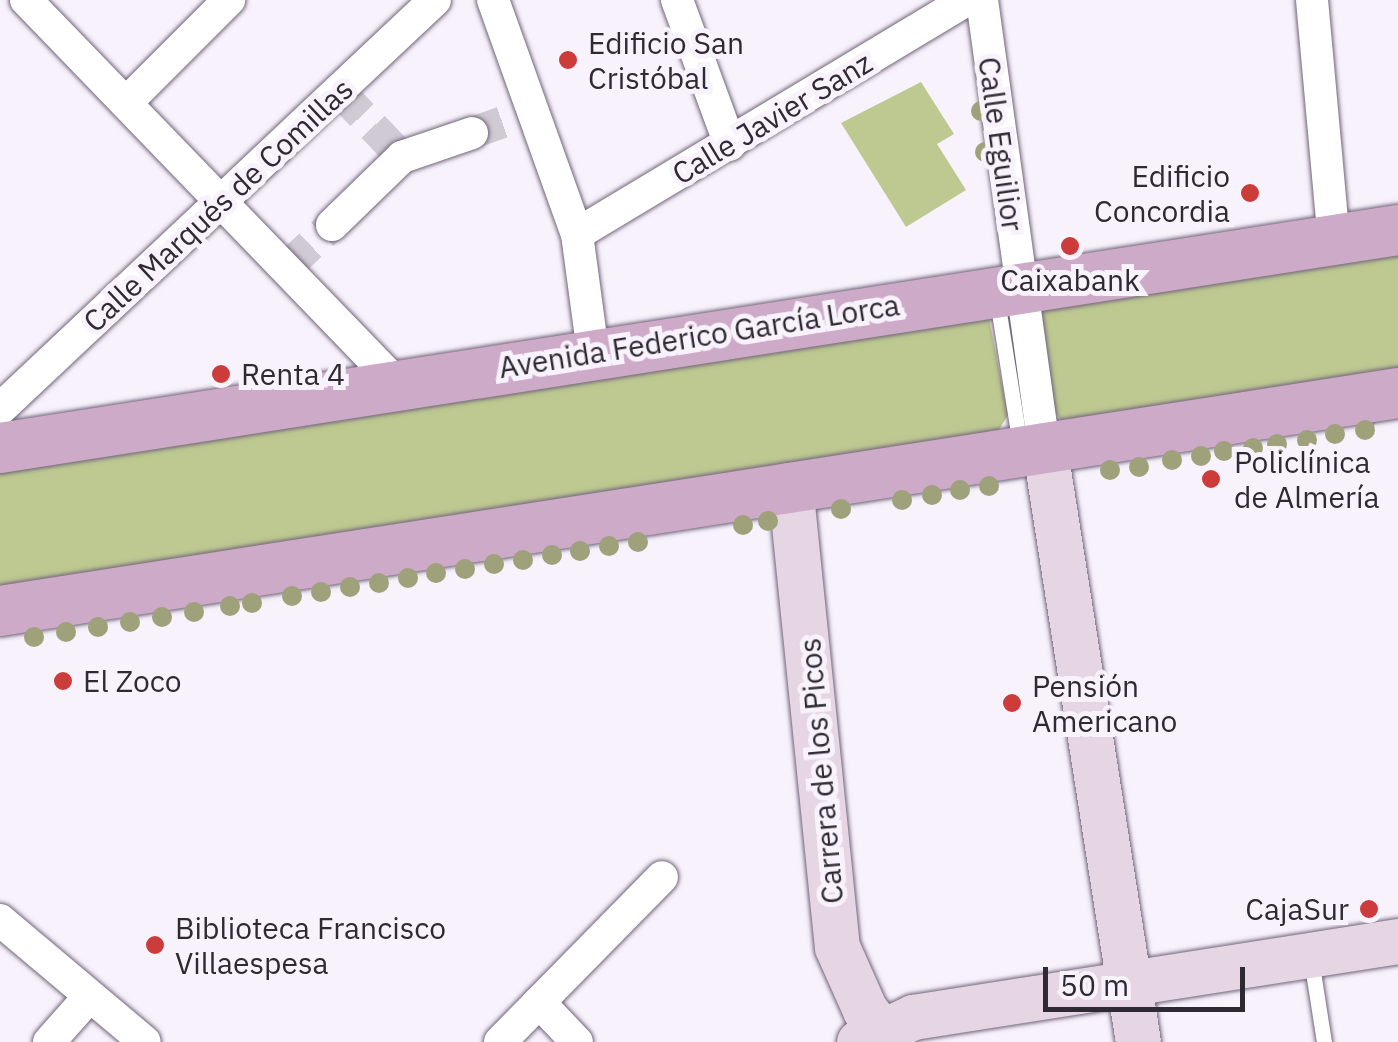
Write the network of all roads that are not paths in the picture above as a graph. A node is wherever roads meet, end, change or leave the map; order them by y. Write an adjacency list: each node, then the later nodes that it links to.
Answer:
1 (26, 0): 8 (street)
2 (229, 0): 8 (street)
3 (436, 0): 11 (street, Calle Marqués de Comillas)
4 (493, 0): 14 (street)
5 (677, 0): 10 (street)
6 (1312, 0): 15 (street)
7 (968, 10): 10 (street, Calle Javier Sanz); 16 (street, Calle Eguilior)
8 (126, 103): 11 (street)
9 (472, 133): 12 (street)
10 (730, 145): 14 (street, Calle Javier Sanz)
11 (219, 200): 18 (street); 20 (street, Calle Marqués de Comillas)
12 (332, 225)
13 (1398, 230): 15 (main road, Avenida Federico García Lorca)
14 (577, 234): 17 (street)
15 (1334, 240): 16 (main road, Avenida Federico García Lorca)
16 (1008, 290): 17 (main road, Avenida Federico García Lorca); 21 (street, Calle Eguilior)
17 (592, 352): 18 (main road, Avenida Federico García Lorca)
18 (395, 382): 22 (main road, Avenida Federico García Lorca)
19 (1398, 393): 21 (main road)
20 (0, 409)
21 (1032, 447): 23 (main road); 29 (street)
22 (0, 448)
23 (790, 484): 24 (main road); 32 (street, Carrera de los Picos)
24 (0, 611)
25 (662, 877): 31 (street)
26 (0, 920): 30 (street)
27 (1398, 941): 28 (street)
28 (1310, 955): 29 (street); 38 (lane)
29 (1129, 983): 32 (street); 37 (street)
30 (89, 996): 33 (street); 34 (street)
31 (539, 1002): 35 (street); 36 (street)
32 (877, 1037)
33 (49, 1042)
34 (144, 1042)
35 (500, 1042)
36 (578, 1042)
37 (1138, 1042)
38 (1324, 1042)

